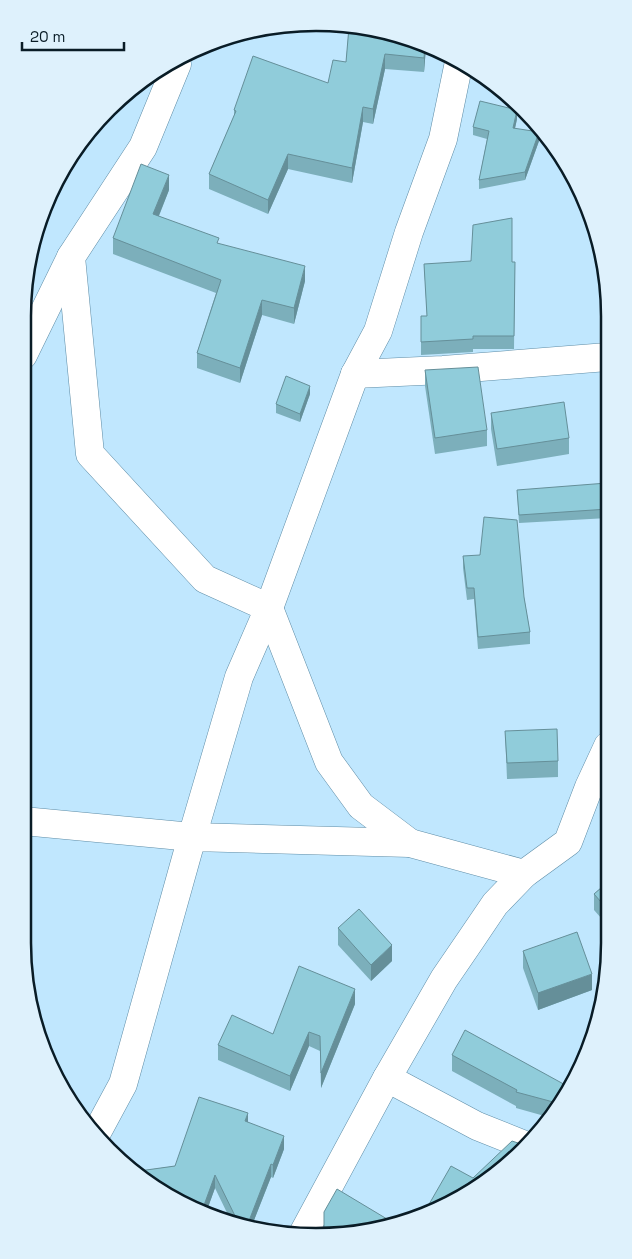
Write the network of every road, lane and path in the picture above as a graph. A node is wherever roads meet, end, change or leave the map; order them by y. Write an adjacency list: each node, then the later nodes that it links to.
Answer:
1 (175, 68): 3 (street)
2 (458, 69): 6 (street)
3 (71, 258): 4 (street); 7 (street)
4 (31, 339)
5 (601, 357): 6 (street)
6 (355, 374): 7 (street)
7 (269, 608): 10 (street); 11 (street)
8 (601, 761): 12 (street)
9 (31, 822): 10 (street)
10 (192, 837): 11 (street); 14 (street)
11 (410, 843): 12 (street)
12 (524, 874): 13 (street)
13 (387, 1078): 15 (street); 16 (street)
14 (99, 1128)
15 (518, 1143)
16 (306, 1227)

